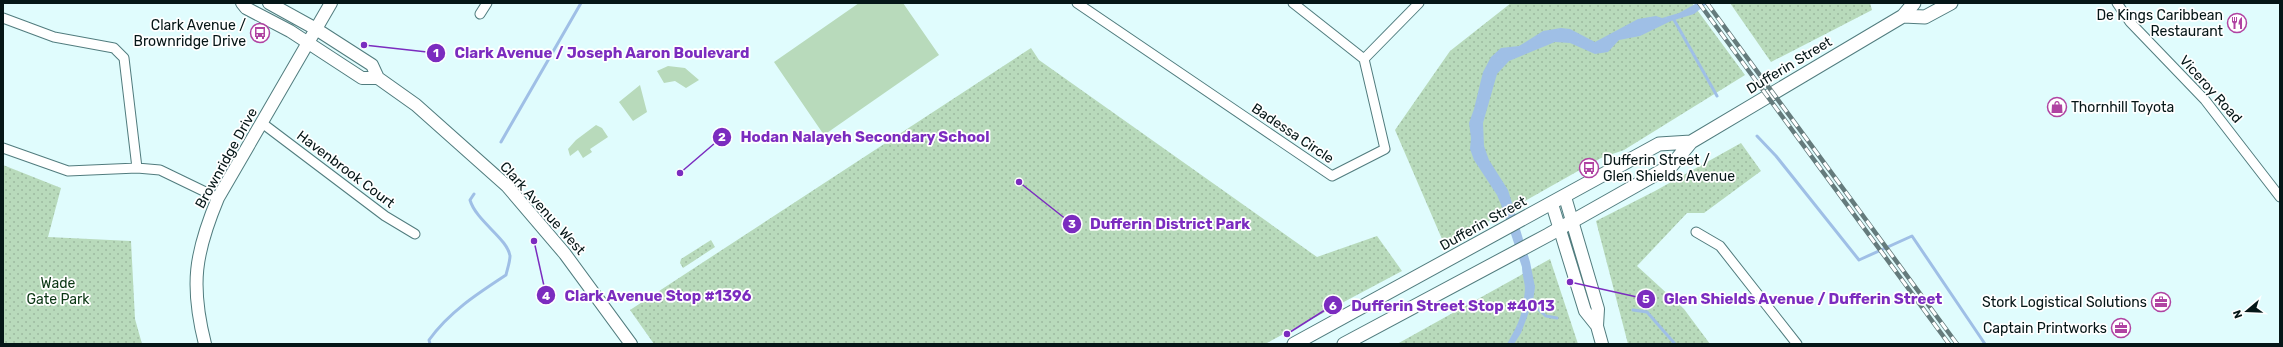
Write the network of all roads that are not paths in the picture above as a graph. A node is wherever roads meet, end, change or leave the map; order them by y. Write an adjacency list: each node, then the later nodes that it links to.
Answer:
1 (242, 3): 15 (street, Clark Avenue West)
2 (269, 3): 14 (street, Clark Avenue West)
3 (331, 3): 14 (street, Brownridge Drive)
4 (487, 3): 11 (street)
5 (1077, 3): 16 (street, Badessa Circle)
6 (1293, 3): 16 (street)
7 (1419, 3): 16 (street)
8 (1914, 3): 12 (main road, Dufferin Street)
9 (1951, 3): 12 (main road)
10 (2117, 3): 23 (street, Viceroy Road)
11 (480, 14)
12 (1903, 16): 19 (main road, Dufferin Street)
13 (3, 18): 21 (street)
14 (316, 29): 15 (street, Brownridge Drive); 17 (street, Clark Avenue West)
15 (308, 42): 17 (street, Clark Avenue West); 18 (street, Brownridge Drive)
16 (1364, 59)
17 (378, 78): 32 (street, Clark Avenue West)
18 (262, 123): 24 (street, Brownridge Drive); 29 (street, Havenbrook Court)
19 (1691, 142): 22 (main road, Dufferin Street); 26 (main road, Dufferin Street)
20 (3, 148): 21 (street)
21 (137, 168): 24 (street)
22 (1565, 197): 25 (main road, Dufferin Street); 26 (street)
23 (2280, 197)
24 (218, 198): 31 (street, Brownridge Drive)
25 (1552, 204): 27 (street); 33 (main road, Dufferin Street)
26 (1573, 222): 27 (main road, Dufferin Street); 30 (street)
27 (1559, 229): 30 (street); 34 (main road, Dufferin Street)
28 (1696, 232): 36 (street)
29 (415, 234)
30 (1597, 326): 35 (street)
31 (205, 344)
32 (631, 344)
33 (1294, 344)
34 (1344, 344)
35 (1602, 344)
36 (1797, 344)

